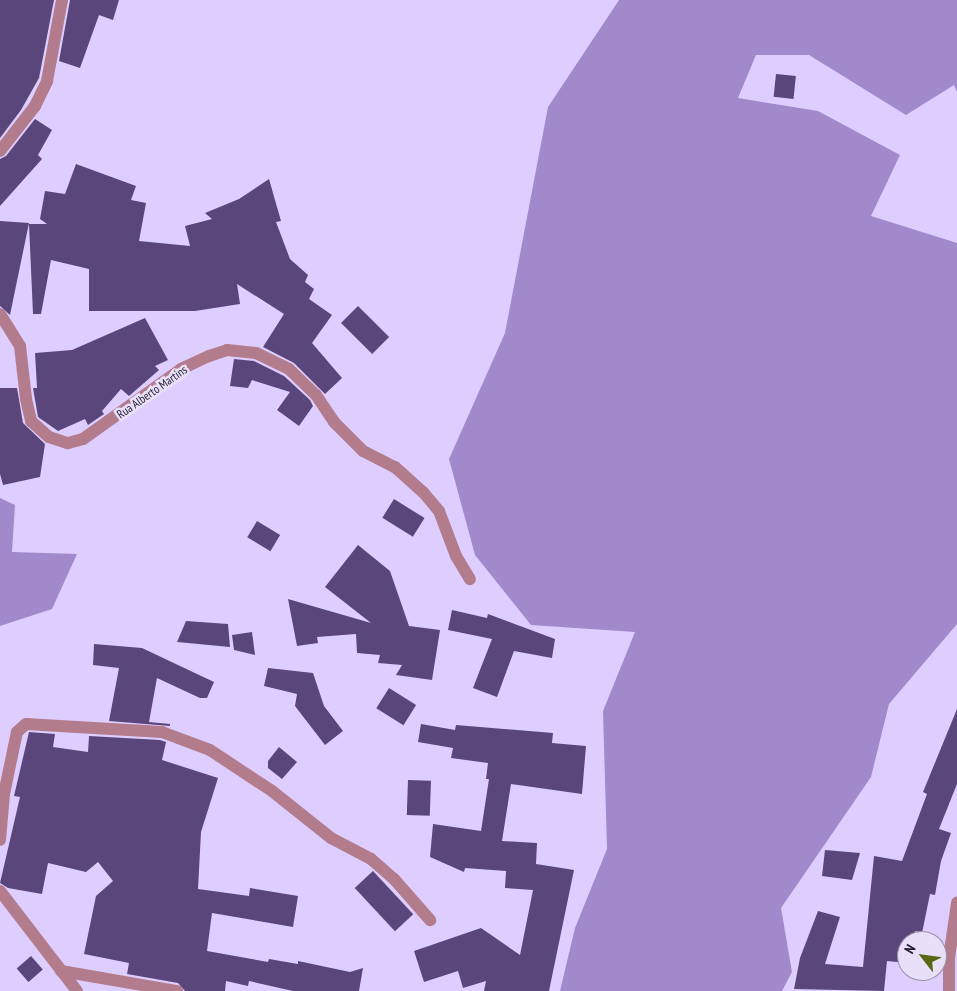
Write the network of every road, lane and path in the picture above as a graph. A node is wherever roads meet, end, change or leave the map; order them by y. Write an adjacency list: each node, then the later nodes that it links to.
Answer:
1 (62, 0): 2 (street)
2 (0, 151)
3 (0, 314): 4 (street, Rua Alberto Martins)
4 (470, 579)
5 (0, 840): 8 (street)
6 (0, 891): 9 (street)
7 (957, 903): 12 (street)
8 (430, 920)
9 (61, 970): 10 (street); 11 (street)
10 (77, 991)
11 (177, 991)
12 (949, 991)

